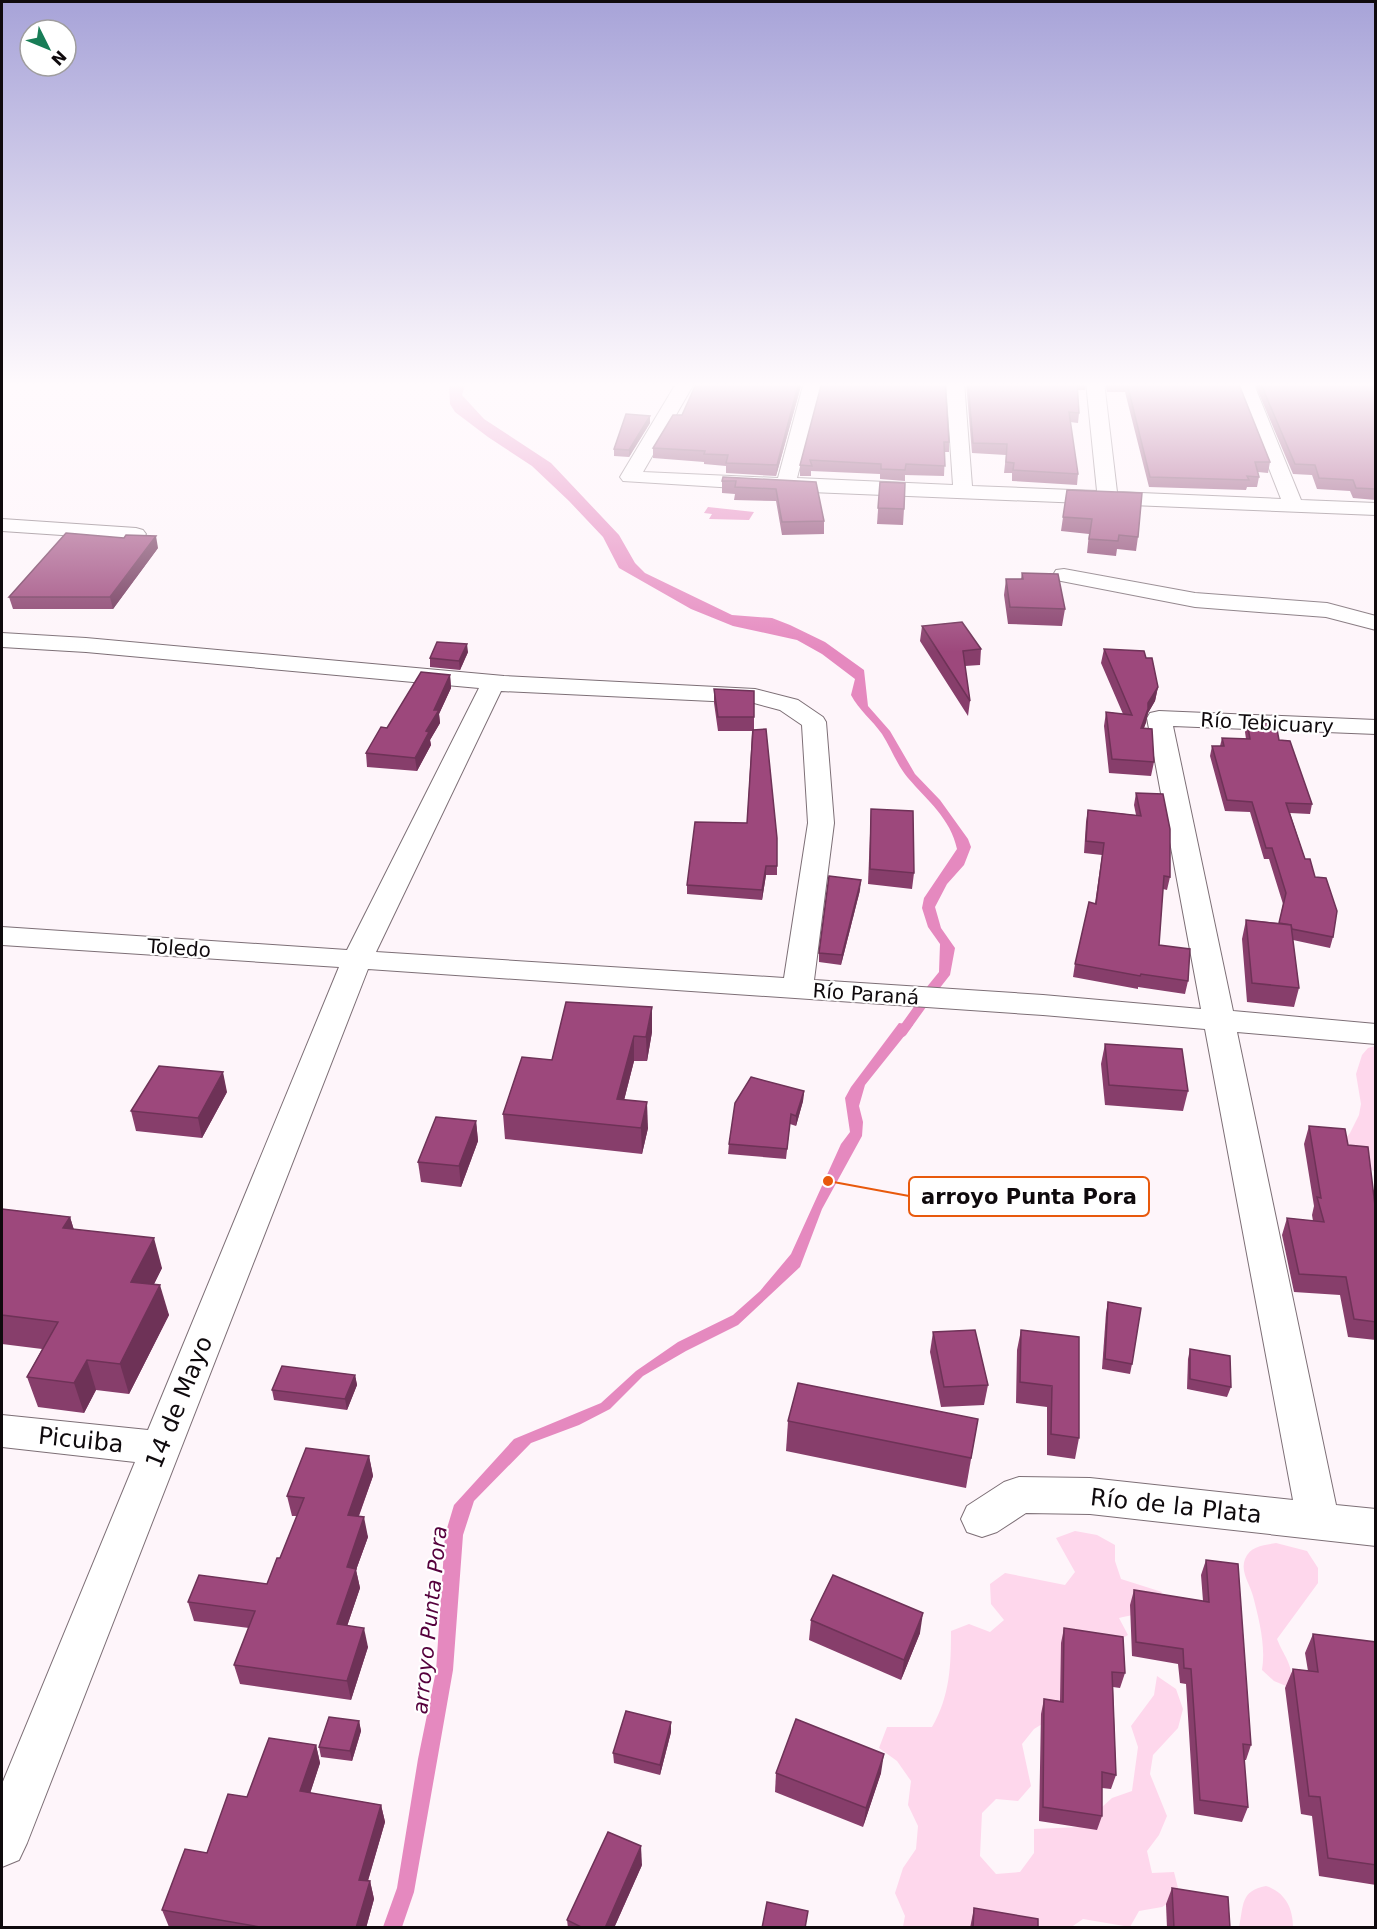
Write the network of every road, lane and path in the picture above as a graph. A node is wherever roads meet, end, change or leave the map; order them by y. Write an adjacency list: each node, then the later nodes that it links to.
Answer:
1 (633, 472): 6 (street)
2 (789, 472): 6 (street)
3 (961, 472): 7 (street)
4 (1105, 472): 8 (street)
5 (1280, 472): 9 (street)
6 (786, 485): 7 (street)
7 (963, 492): 8 (street)
8 (1108, 498): 9 (street)
9 (1294, 506): 10 (street)
10 (1376, 509)
11 (2, 525): 12 (street)
12 (136, 534)
13 (1064, 575): 14 (street)
14 (1376, 623)
15 (2, 640): 16 (street)
16 (502, 683): 19 (street, 14 de Mayo); 20 (street)
17 (1376, 727): 21 (street, Río Tebicuary)
18 (2, 936): 19 (street, Toledo)
19 (357, 960): 20 (street, Río Paraná); 24 (street, 14 de Mayo)
20 (798, 989): 21 (street, Río Paraná)
21 (1219, 1021): 22 (street, Río Paraná); 26 (street)
22 (1376, 1034)
23 (2, 1431): 24 (street, Picuiba)
24 (161, 1448): 28 (street, 14 de Mayo)
25 (982, 1519): 26 (street, Río de la Plata)
26 (1318, 1522): 27 (street, Río de la Plata)
27 (1376, 1528)
28 (2, 1843)

